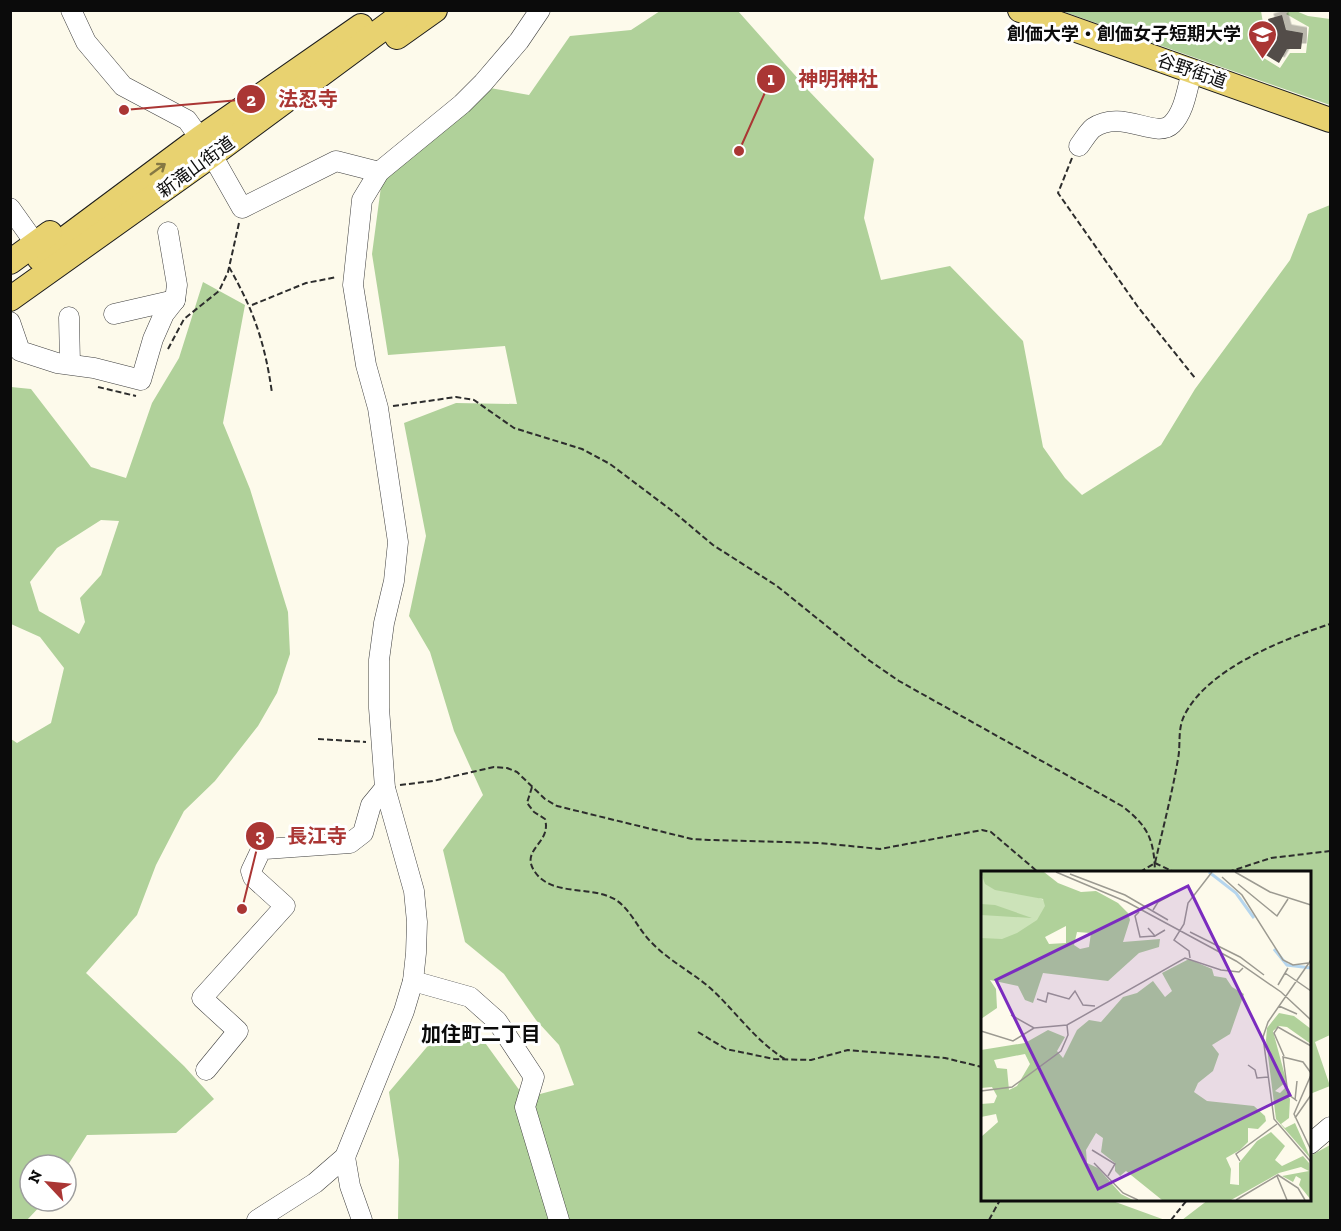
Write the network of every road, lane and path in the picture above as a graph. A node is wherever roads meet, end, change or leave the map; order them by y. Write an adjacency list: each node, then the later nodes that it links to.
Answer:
1 (72, 10): 13 (street)
2 (357, 10): 10 (main road)
3 (382, 10): 10 (main road, 新滝山街道)
4 (408, 10): 9 (main road, 新滝山街道)
5 (435, 10): 9 (main road)
6 (540, 10): 14 (street)
7 (1020, 10): 8 (main road, 谷野街道)
8 (1192, 72): 11 (main road, 谷野街道); 12 (street)
9 (290, 99): 13 (main road, 新滝山街道)
10 (245, 106): 13 (main road, 新滝山街道)
11 (1330, 120)
12 (1079, 146): 31 (path)
13 (206, 147): 14 (street); 15 (main road, 新滝山街道, one-way to 13); 16 (main road, 新滝山街道)
14 (379, 172): 22 (street)
15 (127, 192): 19 (main road); 23 (main road, 新滝山街道)
16 (154, 197): 24 (main road, 新滝山街道); 29 (main road)
17 (10, 208): 19 (street)
18 (168, 232): 25 (street)
19 (35, 243): 20 (main road)
20 (10, 262)
21 (229, 267): 26 (path)
22 (355, 274): 26 (path); 33 (street)
23 (10, 279)
24 (10, 299)
25 (174, 300): 27 (street); 30 (street)
26 (251, 305): 32 (path)
27 (114, 314)
28 (69, 317): 30 (street)
29 (10, 320): 30 (street)
30 (70, 364)
31 (1195, 378)
32 (272, 393)
33 (378, 408): 36 (street); 40 (path)
34 (1330, 624): 40 (path)
35 (318, 739): 36 (path)
36 (382, 743): 38 (street)
37 (532, 786): 38 (path); 41 (path); 48 (path)
38 (385, 788): 46 (street); 50 (street)
39 (1330, 851): 45 (path)
40 (1155, 862): 42 (path); 43 (path); 44 (path)
41 (1036, 871)
42 (1143, 871)
43 (1155, 871)
44 (1171, 871)
45 (1234, 871)
46 (413, 981): 53 (street); 58 (street)
47 (699, 1032): 48 (path)
48 (785, 1059): 49 (path)
49 (981, 1067)
50 (206, 1070)
51 (1330, 1127): 52 (street)
52 (1311, 1143)
53 (345, 1157): 56 (street); 57 (street)
54 (999, 1201): 59 (path)
55 (1186, 1201): 60 (path)
56 (257, 1221)
57 (362, 1221)
58 (559, 1221)
59 (989, 1221)
60 (1171, 1221)

